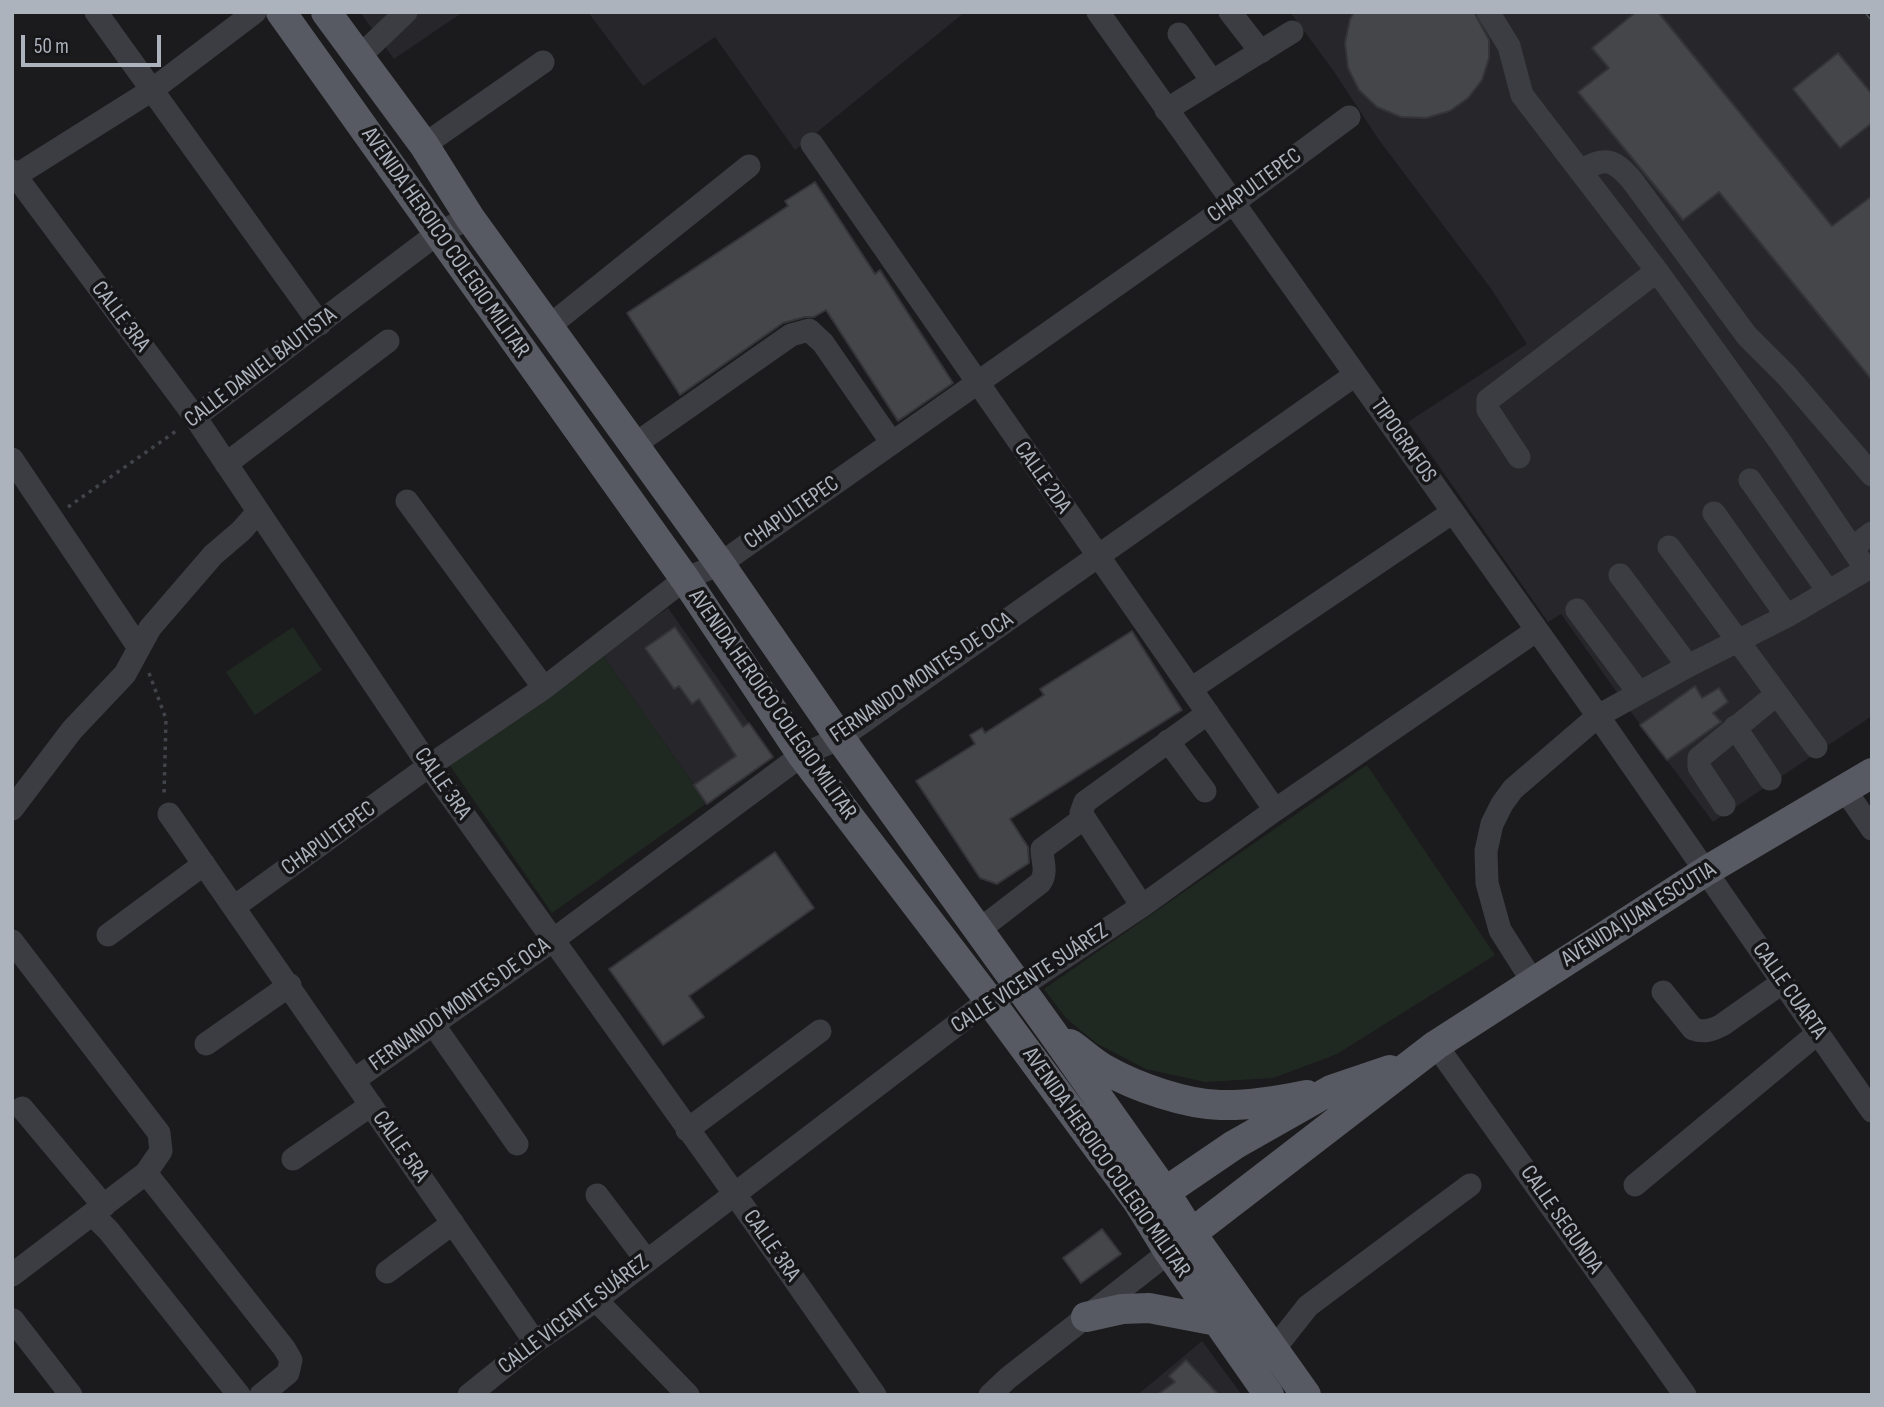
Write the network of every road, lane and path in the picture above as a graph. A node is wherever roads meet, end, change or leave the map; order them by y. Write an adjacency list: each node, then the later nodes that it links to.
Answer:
1 (96, 12): 15 (street)
2 (255, 12): 15 (street)
3 (281, 12): 25 (main road, AVENIDA HEROICO COLEGIO MILITAR)
4 (326, 12): 12 (main road, AVENIDA HEROICO COLEGIO MILITAR)
5 (405, 12): 12 (street)
6 (1098, 12): 16 (street, TIPOGRAFOS)
7 (1230, 12): 11 (street)
8 (1488, 12): 21 (street)
9 (1292, 32): 11 (street)
10 (1179, 34): 14 (street)
11 (1261, 52): 14 (street)
12 (359, 57): 19 (main road, AVENIDA HEROICO COLEGIO MILITAR)
13 (543, 62): 19 (street)
14 (1212, 81): 16 (street)
15 (152, 90): 22 (street); 27 (street)
16 (1166, 110): 23 (street, TIPOGRAFOS)
17 (1349, 117): 23 (street, CHAPULTEPEC)
18 (812, 144): 31 (street, CALLE 2DA)
19 (424, 145): 24 (main road, AVENIDA HEROICO COLEGIO MILITAR)
20 (749, 166): 28 (street)
21 (1580, 171): 26 (street); 38 (street)
22 (13, 175): 32 (street, CALLE 3RA)
23 (1233, 203): 30 (street, TIPOGRAFOS); 31 (street, CHAPULTEPEC)
24 (470, 218): 25 (street, CALLE DANIEL BAUTISTA); 28 (main road, AVENIDA HEROICO COLEGIO MILITAR)
25 (438, 233): 27 (street, CALLE DANIEL BAUTISTA); 52 (main road, AVENIDA HEROICO COLEGIO MILITAR)
26 (1657, 271): 35 (street); 47 (street)
27 (320, 324): 32 (street, CALLE DANIEL BAUTISTA)
28 (548, 327): 34 (main road, AVENIDA HEROICO COLEGIO MILITAR)
29 (388, 341): 37 (street)
30 (1355, 375): 42 (street, TIPOGRAFOS); 48 (street, FERNANDO MONTES DE OCA)
31 (977, 383): 33 (street, CHAPULTEPEC); 48 (street, CALLE 2DA)
32 (195, 417): 37 (street, CALLE 3RA); 44 (path, CALLE DANIEL BAUTISTA)
33 (892, 443): 34 (street); 49 (street, CHAPULTEPEC)
34 (634, 445): 49 (main road, AVENIDA HEROICO COLEGIO MILITAR)
35 (1518, 457)
36 (12, 459): 44 (street)
37 (226, 464): 41 (street, CALLE 3RA)
38 (1872, 475)
39 (1750, 480): 53 (street)
40 (407, 500): 60 (street)
41 (258, 512): 58 (street); 71 (street, CALLE 3RA)
42 (1453, 512): 56 (street, TIPOGRAFOS); 61 (street)
43 (1714, 513): 55 (street)
44 (53, 519): 58 (street)
45 (1872, 533): 47 (street)
46 (1669, 547): 57 (street)
47 (1852, 548): 50 (street)
48 (1097, 557): 61 (street, CALLE 2DA); 67 (street, FERNANDO MONTES DE OCA)
49 (720, 564): 52 (street, CHAPULTEPEC); 67 (main road, AVENIDA HEROICO COLEGIO MILITAR)
50 (1869, 567): 53 (street)
51 (1620, 575): 59 (street)
52 (685, 579): 60 (street, CHAPULTEPEC); 70 (main road, AVENIDA HEROICO COLEGIO MILITAR)
53 (1828, 591): 55 (street)
54 (1577, 610): 62 (street)
55 (1787, 616): 57 (street)
56 (1536, 630): 65 (street, TIPOGRAFOS); 78 (street, CALLE VICENTE SUÁREZ)
57 (1737, 640): 59 (street); 63 (street)
58 (139, 648): 77 (street); 79 (path)
59 (1688, 666): 62 (street)
60 (544, 688): 71 (street, CHAPULTEPEC)
61 (1191, 688): 64 (street, CALLE 2DA)
62 (1639, 693): 65 (street)
63 (1777, 694): 66 (street); 69 (street)
64 (1208, 713): 68 (street); 78 (street, CALLE 2DA)
65 (1598, 716): 83 (street, TIPOGRAFOS); 90 (street)
66 (1735, 727): 73 (street); 76 (street)
67 (840, 738): 70 (street, FERNANDO MONTES DE OCA); 86 (main road, AVENIDA HEROICO COLEGIO MILITAR)
68 (1168, 741): 75 (street); 80 (street)
69 (1816, 747)
70 (802, 755): 88 (street, FERNANDO MONTES DE OCA); 95 (main road, AVENIDA HEROICO COLEGIO MILITAR)
71 (429, 766): 85 (street, CHAPULTEPEC); 88 (street, CALLE 3RA)
72 (1872, 773): 74 (main road, AVENIDA JUAN ESCUTIA)
73 (1770, 779)
74 (1845, 790): 81 (street); 83 (main road, AVENIDA JUAN ESCUTIA)
75 (1205, 791)
76 (1724, 805)
77 (12, 809)
78 (1275, 810): 84 (street, CALLE VICENTE SUÁREZ)
79 (169, 814): 82 (street, CALLE 5RA)
80 (1084, 818): 84 (street); 86 (street)
81 (1872, 829)
82 (204, 864): 85 (street, CALLE 5RA); 87 (street)
83 (1706, 871): 90 (main road, AVENIDA JUAN ESCUTIA); 91 (street, CALLE CUARTA)
84 (1142, 906): 93 (street, CALLE VICENTE SUÁREZ)
85 (234, 907): 92 (street, CALLE 5RA)
86 (979, 930): 93 (main road, AVENIDA HEROICO COLEGIO MILITAR)
87 (108, 935)
88 (553, 940): 96 (street, FERNANDO MONTES DE OCA); 108 (street, CALLE 3RA)
89 (12, 941): 111 (street)
90 (1533, 982): 101 (main road, AVENIDA JUAN ESCUTIA)
91 (1783, 982): 94 (street); 99 (street, CALLE CUARTA)
92 (289, 985): 100 (street); 103 (street, CALLE 5RA)
93 (1020, 987): 95 (street, CALLE VICENTE SUÁREZ); 98 (main road, AVENIDA HEROICO COLEGIO MILITAR)
94 (1663, 992)
95 (989, 1000): 114 (street, CALLE VICENTE SUÁREZ); 116 (main road, AVENIDA HEROICO COLEGIO MILITAR)
96 (433, 1024): 103 (street, FERNANDO MONTES DE OCA); 109 (street)
97 (820, 1031): 108 (street)
98 (1052, 1032): 104 (main road); 116 (main road, AVENIDA HEROICO COLEGIO MILITAR)
99 (1818, 1033): 107 (street, CALLE CUARTA); 113 (street)
100 (206, 1044)
101 (1436, 1045): 102 (main road, AVENIDA JUAN ESCUTIA); 139 (street, CALLE SEGUNDA)
102 (1411, 1063): 104 (main road, AVENIDA JUAN ESCUTIA); 119 (main road, AVENIDA JUAN ESCUTIA)
103 (354, 1080): 105 (street, CALLE 5RA)
104 (1331, 1090): 116 (main road, AVENIDA JUAN ESCUTIA)
105 (371, 1105): 110 (street); 118 (street, CALLE 5RA)
106 (22, 1108): 117 (street)
107 (1872, 1111)
108 (687, 1129): 114 (street, CALLE 3RA)
109 (517, 1144)
110 (293, 1158)
111 (146, 1173): 117 (street); 132 (street)
112 (1470, 1185): 128 (street)
113 (1635, 1185)
114 (734, 1193): 120 (street, CALLE VICENTE SUÁREZ); 135 (street, CALLE 3RA)
115 (597, 1195): 120 (street)
116 (1152, 1197): 119 (main road, AVENIDA HEROICO COLEGIO MILITAR)
117 (99, 1210): 122 (street); 131 (street)
118 (453, 1223): 121 (street); 127 (street, CALLE 5RA)
119 (1180, 1242): 124 (street); 126 (main road, AVENIDA HEROICO COLEGIO MILITAR); 128 (main road, AVENIDA HEROICO COLEGIO MILITAR)
120 (647, 1261): 123 (street, CALLE VICENTE SUÁREZ)
121 (387, 1272)
122 (12, 1275)
123 (596, 1300): 127 (street, CALLE VICENTE SUÁREZ); 134 (street)
124 (1086, 1317): 126 (main road); 136 (street)
125 (13, 1320): 130 (street)
126 (1217, 1321): 129 (main road, AVENIDA HEROICO COLEGIO MILITAR)
127 (535, 1342): 133 (street, CALLE VICENTE SUÁREZ)
128 (1274, 1349): 129 (street); 138 (main road, AVENIDA HEROICO COLEGIO MILITAR)
129 (1249, 1368): 137 (main road, AVENIDA HEROICO COLEGIO MILITAR)
130 (71, 1395)
131 (239, 1395)
132 (261, 1395)
133 (469, 1395)
134 (688, 1395)
135 (875, 1395)
136 (990, 1395)
137 (1269, 1395)
138 (1306, 1395)
139 (1685, 1395)

